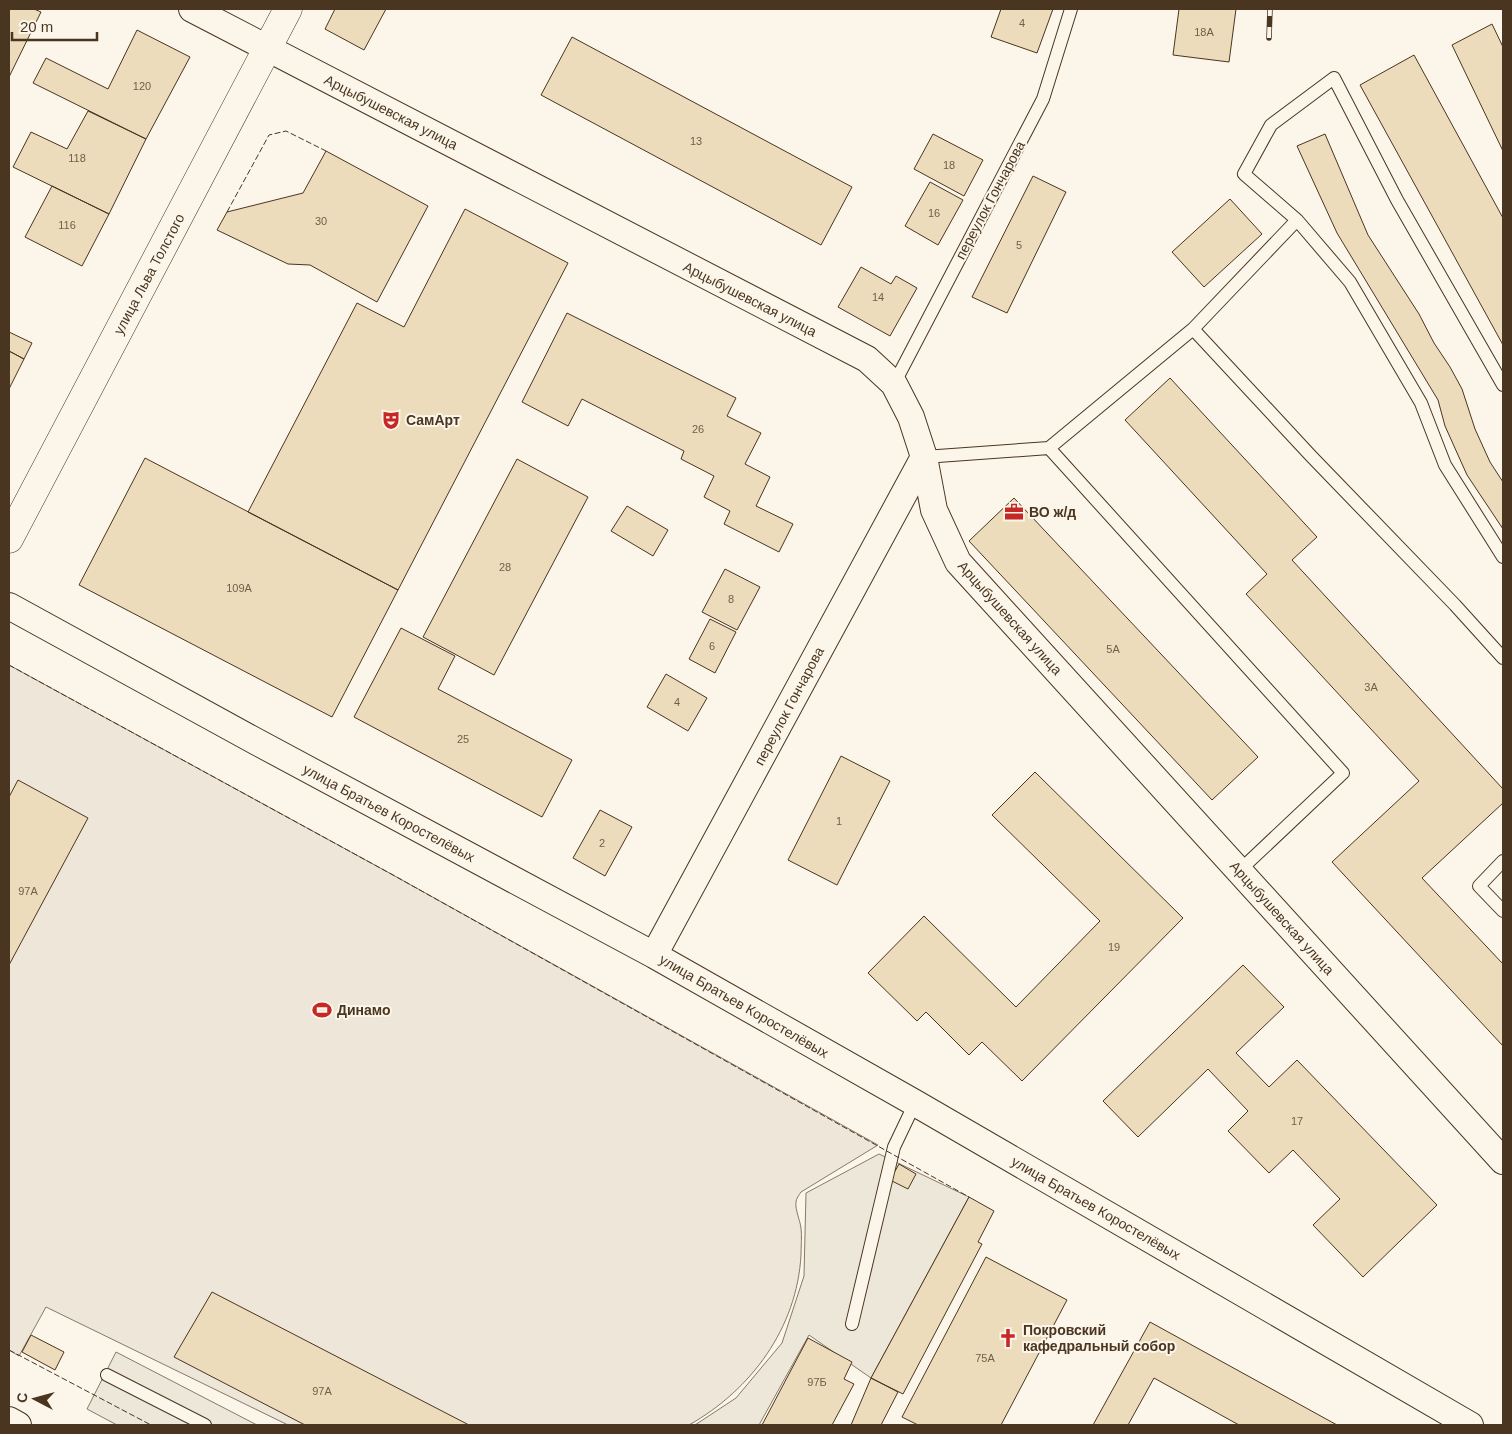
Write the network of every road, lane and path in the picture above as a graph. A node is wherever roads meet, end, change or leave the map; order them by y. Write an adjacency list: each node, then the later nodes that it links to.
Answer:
1 (192, 9): 4 (street, Арцыбушевская улица)
2 (288, 9): 4 (main road, улица Льва Толстого)
3 (1071, 9): 7 (lane, переулок Гончарова)
4 (267, 48): 7 (street, Арцыбушевская улица); 11 (main road, улица Льва Толстого)
5 (1297, 220): 6 (lane); 8 (lane); 12 (lane)
6 (1194, 329): 9 (lane); 14 (lane)
7 (894, 384): 10 (street, Арцыбушевская улица)
8 (1503, 385)
9 (1049, 448): 10 (lane); 16 (lane)
10 (924, 457): 16 (street, Арцыбушевская улица); 18 (street, переулок Гончарова)
11 (9, 539)
12 (1503, 557)
13 (9, 606): 18 (street, улица Братьев Коростелёвых)
14 (1503, 658)
15 (1503, 861): 17 (lane)
16 (1239, 871): 20 (street, Арцыбушевская улица)
17 (1503, 911)
18 (654, 955): 19 (street, улица Братьев Коростелёвых)
19 (915, 1104): 21 (lane); 26 (street, улица Братьев Коростелёвых)
20 (1503, 1161)
21 (852, 1324)
22 (108, 1375): 25 (lane)
23 (9, 1420): 24 (street)
24 (18, 1425)
25 (205, 1425)
26 (1470, 1425)

